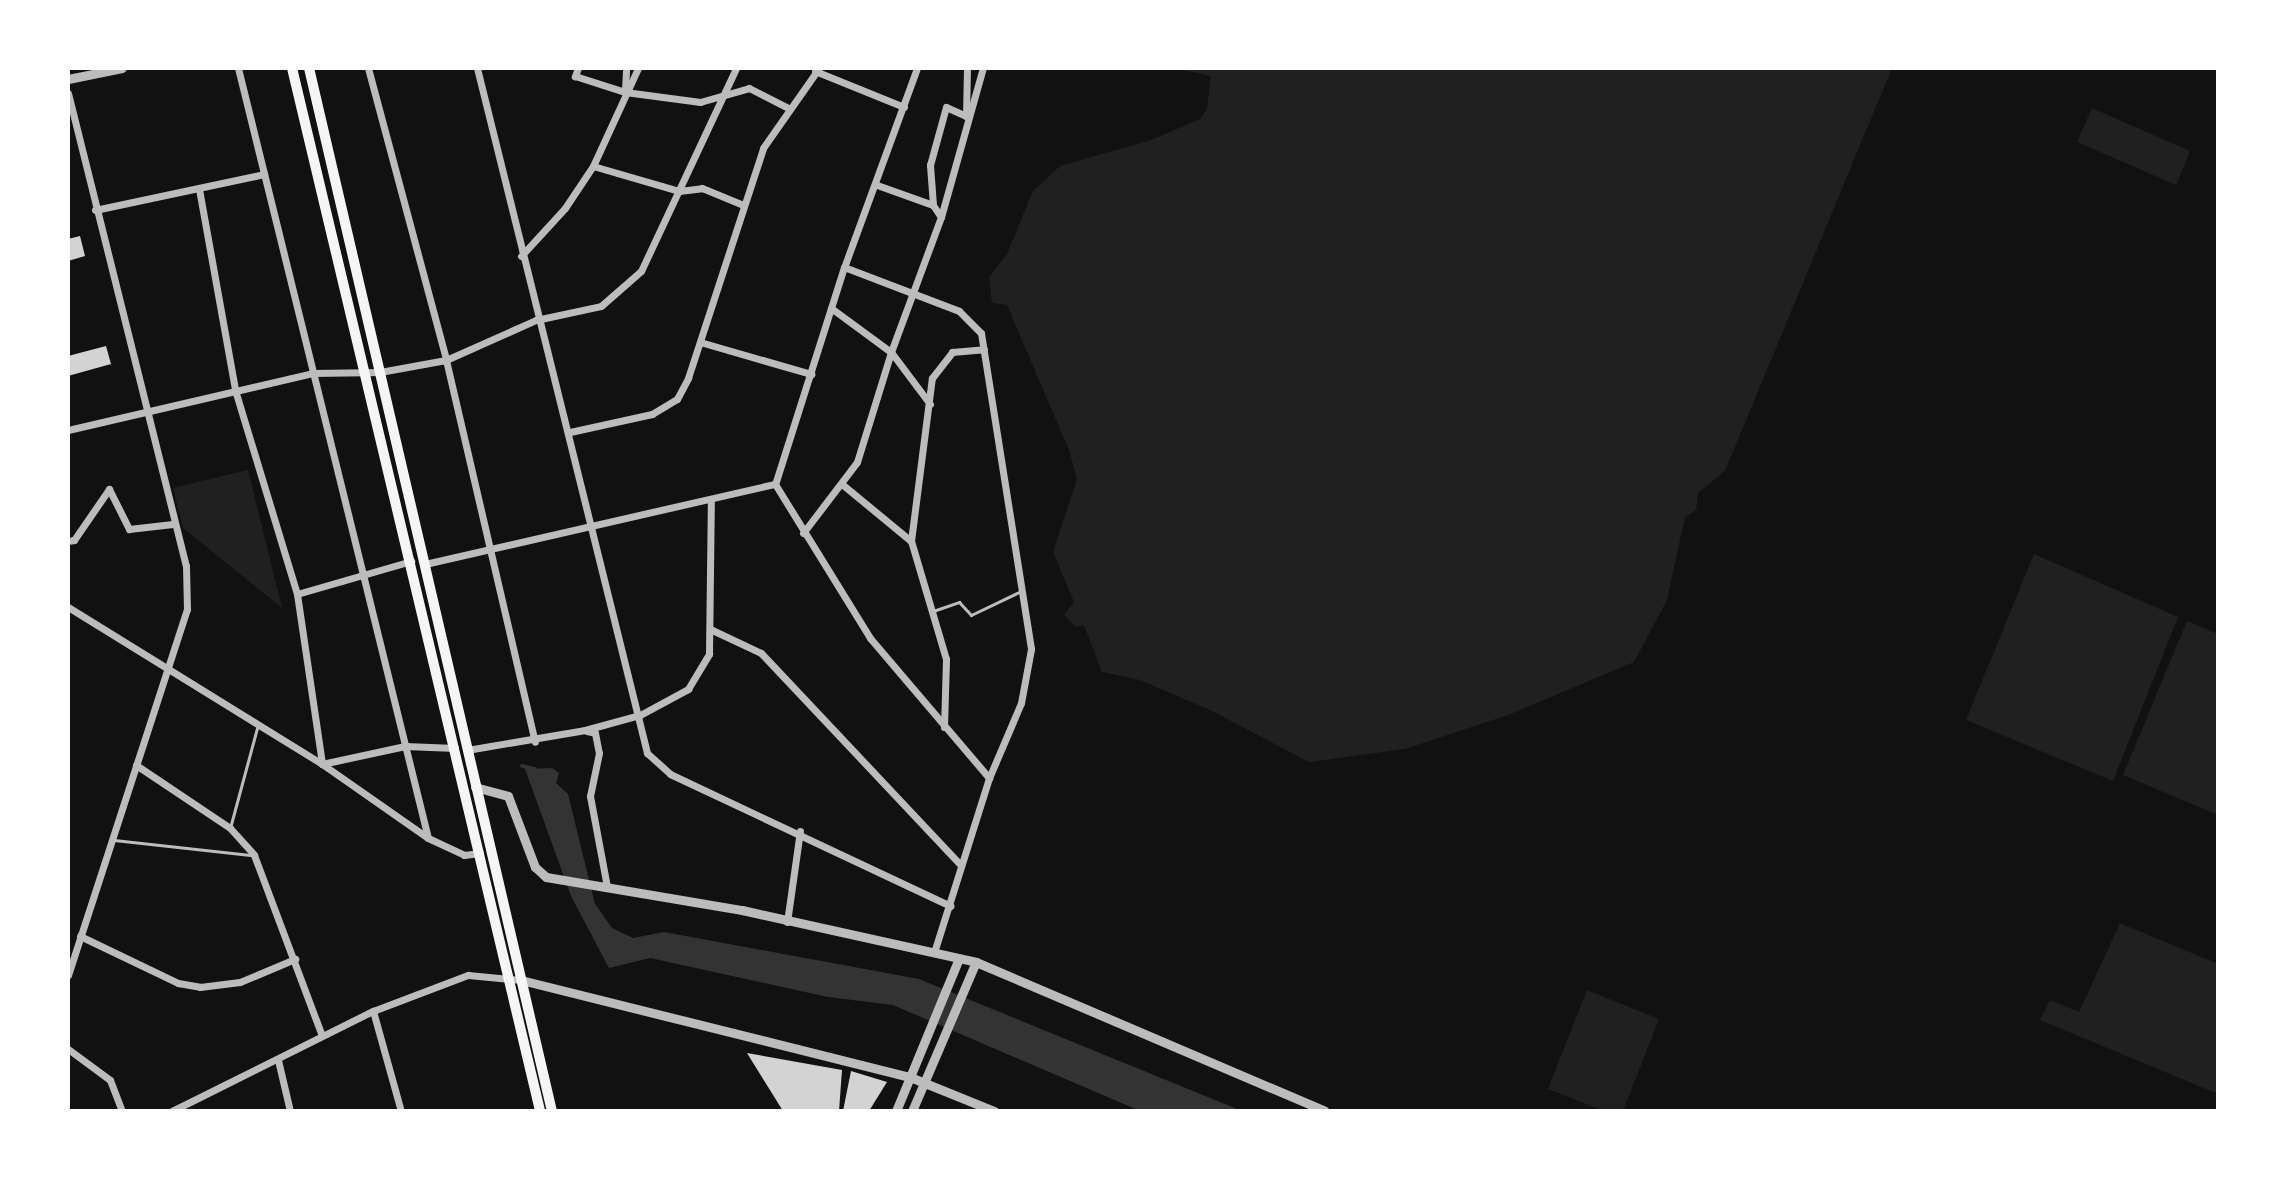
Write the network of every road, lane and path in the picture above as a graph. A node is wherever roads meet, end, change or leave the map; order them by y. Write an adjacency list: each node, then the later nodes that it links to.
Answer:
1 (122, 68): 15 (street)
2 (238, 68): 23 (street)
3 (292, 68): 40 (main road)
4 (309, 68): 41 (main road)
5 (368, 68): 39 (street)
6 (477, 68): 31 (street)
7 (626, 68): 16 (street)
8 (638, 68): 16 (street)
9 (736, 68): 18 (street)
10 (917, 68): 19 (street)
11 (967, 68): 21 (street)
12 (983, 68): 21 (street)
13 (817, 70): 19 (street); 20 (street)
14 (576, 72): 16 (street)
15 (68, 79)
16 (625, 92): 18 (street); 22 (street)
17 (68, 93): 29 (street)
18 (724, 94): 20 (street); 26 (street)
19 (904, 107): 24 (street)
20 (790, 109): 27 (street)
21 (966, 116): 28 (street); 30 (street)
22 (593, 166): 26 (street); 31 (street)
23 (264, 174): 25 (street); 42 (street)
24 (877, 185): 28 (street); 32 (street)
25 (199, 189): 29 (street); 44 (street)
26 (679, 191): 27 (street); 35 (street)
27 (743, 205): 36 (street)
28 (933, 205): 30 (street)
29 (95, 210): 46 (street)
30 (941, 217): 33 (street)
31 (521, 256): 35 (street)
32 (844, 267): 33 (street); 34 (street)
33 (914, 295): 37 (street); 38 (street)
34 (831, 308): 38 (street); 43 (street)
35 (536, 320): 39 (street); 48 (street)
36 (700, 342): 43 (street); 48 (street)
37 (984, 349): 45 (street); 61 (street)
38 (891, 352): 45 (street); 50 (street)
39 (446, 360): 41 (street); 57 (street)
40 (367, 372): 41 (street); 42 (street); 58 (main road)
41 (380, 372): 59 (main road)
42 (313, 373): 44 (street); 60 (street)
43 (811, 374): 49 (street)
44 (235, 390): 46 (street); 62 (street)
45 (930, 404): 56 (street)
46 (146, 409): 47 (street); 52 (street)
47 (68, 430)
48 (570, 432): 53 (street)
49 (775, 484): 51 (street); 54 (street)
50 (843, 485): 54 (street); 56 (street)
51 (711, 500): 53 (street); 65 (street)
52 (173, 524): 55 (street); 66 (street)
53 (592, 525): 57 (street); 67 (street)
54 (803, 533): 68 (street)
55 (68, 541)
56 (911, 541): 64 (street)
57 (488, 551): 59 (street); 71 (street)
58 (411, 561): 60 (street); 73 (main road)
59 (425, 564): 73 (main road)
60 (366, 574): 62 (street); 72 (street)
61 (1022, 591): 64 (lane); 76 (street)
62 (297, 594): 74 (street)
63 (68, 607): 66 (street)
64 (930, 612): 68 (street)
65 (710, 629): 67 (street); 84 (street)
66 (167, 668): 69 (street); 75 (street)
67 (640, 715): 70 (street); 79 (street)
68 (944, 727): 76 (street)
69 (257, 728): 74 (street); 78 (lane)
70 (585, 730): 71 (street); 85 (street)
71 (535, 742): 73 (street)
72 (405, 746): 73 (street); 74 (street); 80 (street)
73 (461, 749): 77 (main road); 82 (main road)
74 (322, 764): 80 (street)
75 (136, 765): 78 (street); 81 (street)
76 (989, 778): 84 (street)
77 (475, 787): 85 (street); 94 (main road)
78 (230, 828): 83 (street)
79 (800, 831): 86 (street); 87 (street)
80 (428, 838): 82 (street)
81 (113, 840): 83 (lane); 88 (street)
82 (480, 853): 94 (main road)
83 (254, 855): 91 (street)
84 (961, 865): 86 (street)
85 (607, 887): 87 (street)
86 (950, 906): 89 (street)
87 (787, 922): 89 (street)
88 (80, 936): 91 (street); 93 (street)
89 (934, 952): 90 (street)
90 (959, 958): 92 (street); 99 (street)
91 (295, 959): 96 (street)
92 (976, 962): 100 (street); 111 (street)
93 (68, 975)
94 (515, 979): 95 (street); 99 (street); 106 (main road); 107 (main road)
95 (373, 1011): 96 (street); 105 (street)
96 (321, 1033): 98 (street)
97 (68, 1049): 102 (street)
98 (278, 1060): 101 (street); 104 (street)
99 (910, 1077): 100 (street); 108 (street)
100 (925, 1082): 109 (street); 110 (street)
101 (190, 1107): 103 (street)
102 (122, 1111)
103 (172, 1111)
104 (290, 1111)
105 (401, 1111)
106 (540, 1111)
107 (552, 1111)
108 (896, 1111)
109 (912, 1111)
110 (994, 1111)
111 (1325, 1111)

